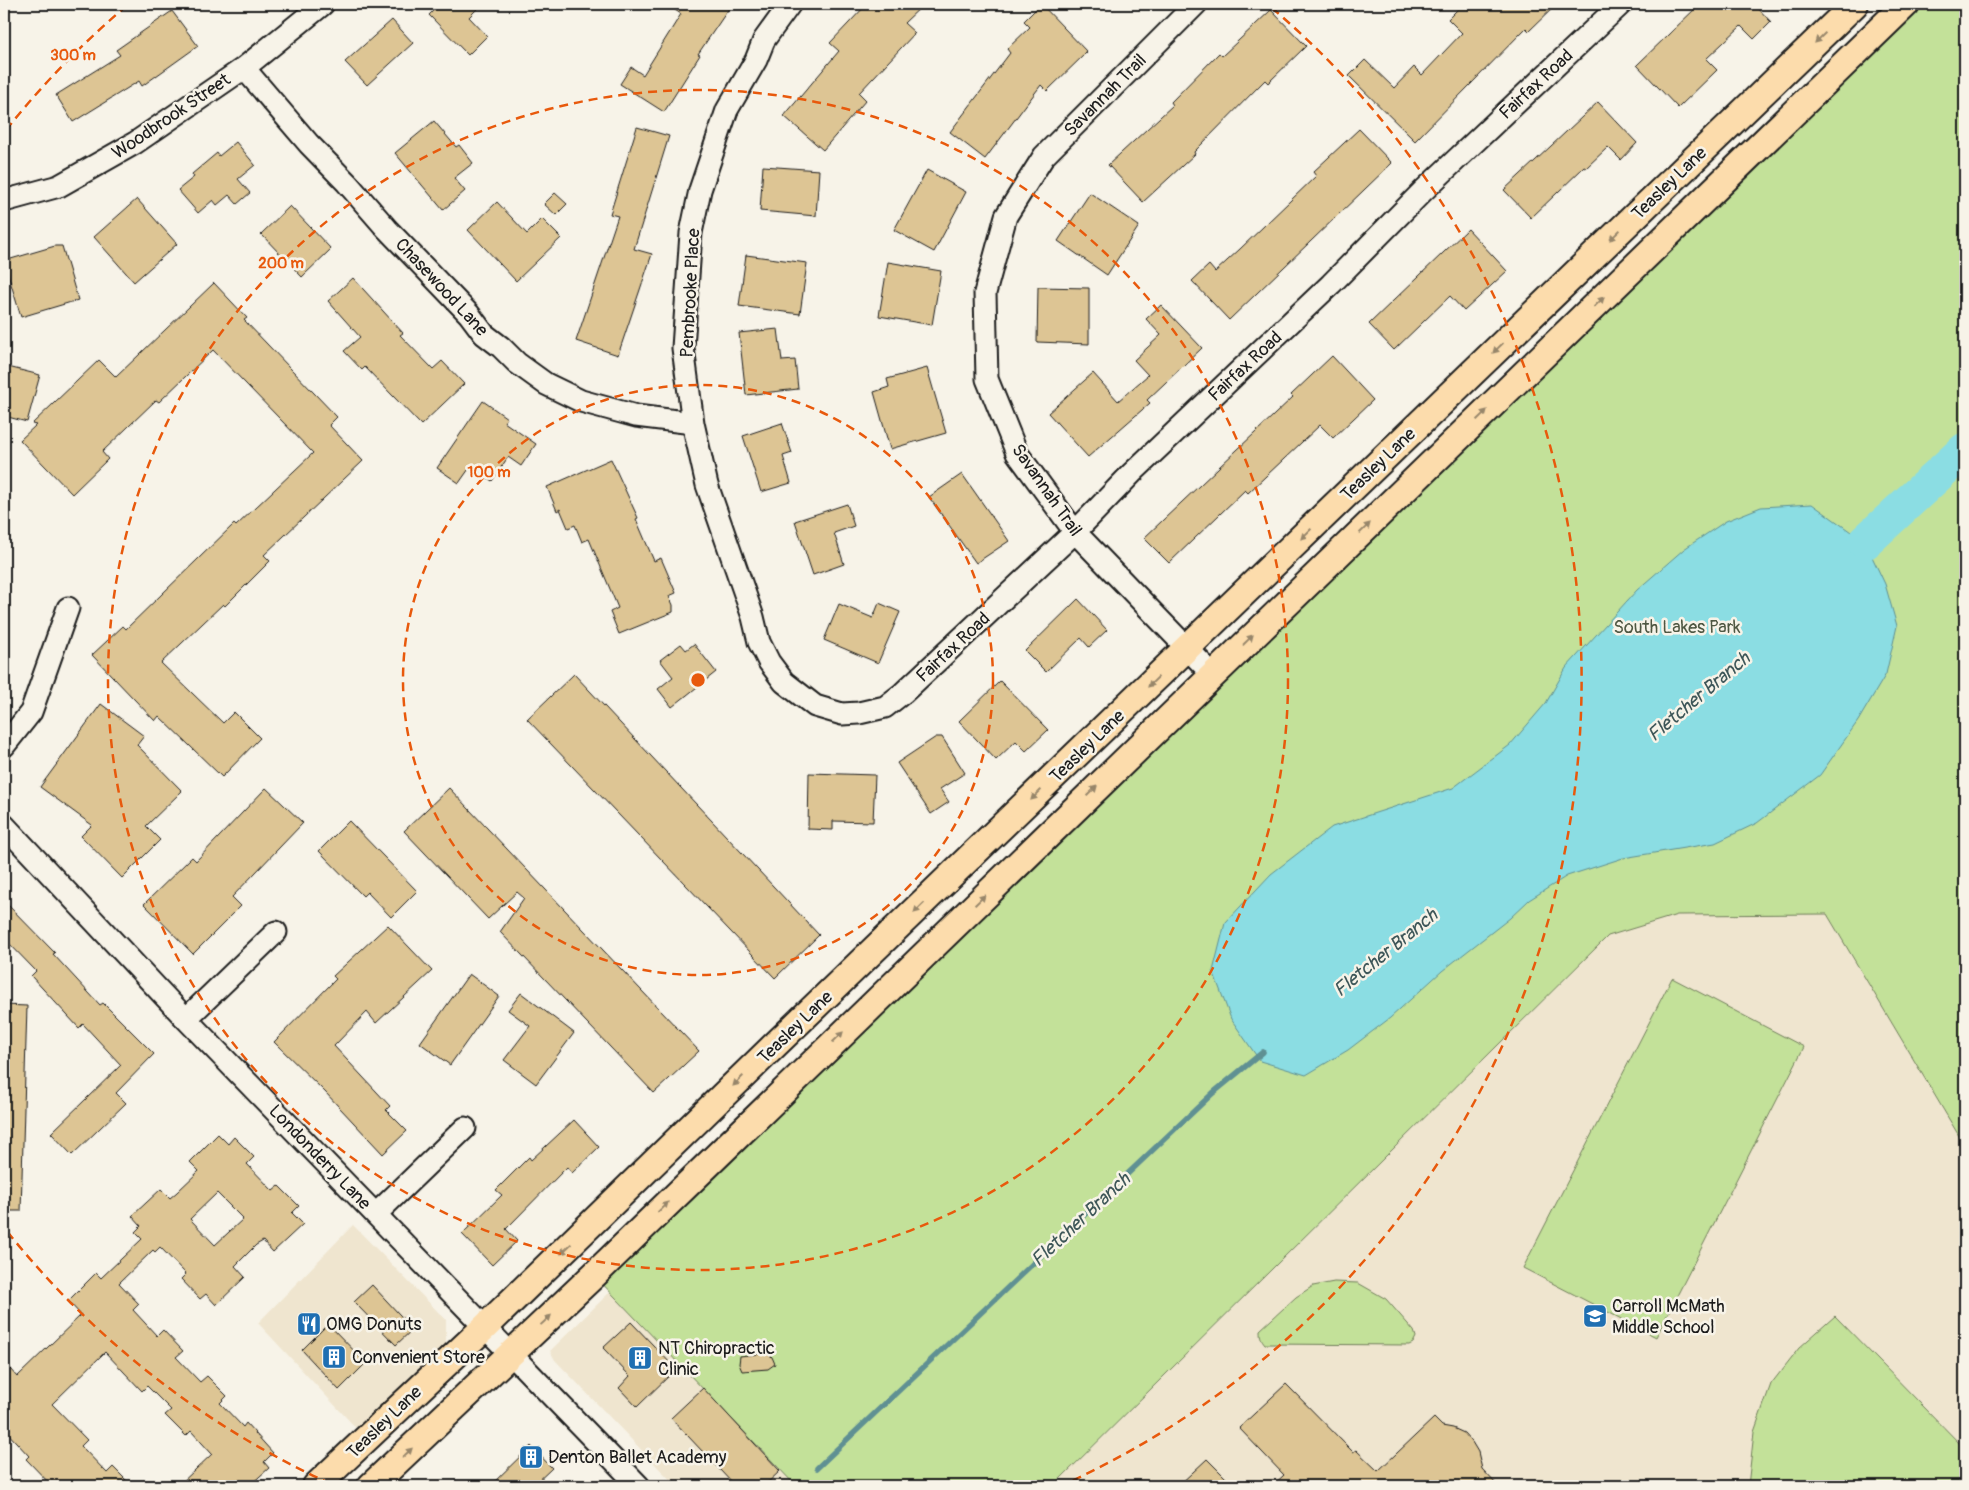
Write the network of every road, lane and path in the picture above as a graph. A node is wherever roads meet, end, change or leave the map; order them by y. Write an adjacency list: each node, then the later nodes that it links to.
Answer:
1 (323, 4): 7 (street, Woodbrook Street)
2 (790, 4): 9 (street, Pembrooke Place)
3 (1196, 4): 10 (street, Savannah Trail)
4 (1621, 4): 10 (street, Fairfax Road)
5 (1856, 4): 12 (main road, Teasley Lane, one-way to 12)
6 (1906, 4): 13 (main road, Teasley Lane, one-way to 6)
7 (244, 68): 8 (street, Woodbrook Street); 9 (street, Chasewood Lane)
8 (4, 201)
9 (692, 423): 14 (street, Pembrooke Place)
10 (1075, 532): 12 (street, Savannah Trail); 14 (street, Fairfax Road)
11 (68, 608): 15 (street)
12 (1188, 649): 13 (street, Savannah Trail); 21 (main road, Teasley Lane, one-way to 21)
13 (1213, 675): 22 (main road, Teasley Lane, one-way to 13)
14 (859, 713)
15 (4, 746)
16 (4, 825): 18 (street, Londonderry Lane)
17 (276, 932): 18 (street)
18 (186, 1019): 20 (street, Londonderry Lane)
19 (465, 1128): 20 (street)
20 (376, 1214): 21 (street, Londonderry Lane)
21 (485, 1327): 22 (street, Londonderry Lane); 23 (main road, Teasley Lane)
22 (511, 1353): 24 (main road, Teasley Lane, one-way to 22); 25 (street, Londonderry Lane)
23 (316, 1486)
24 (371, 1486)
25 (639, 1486)

